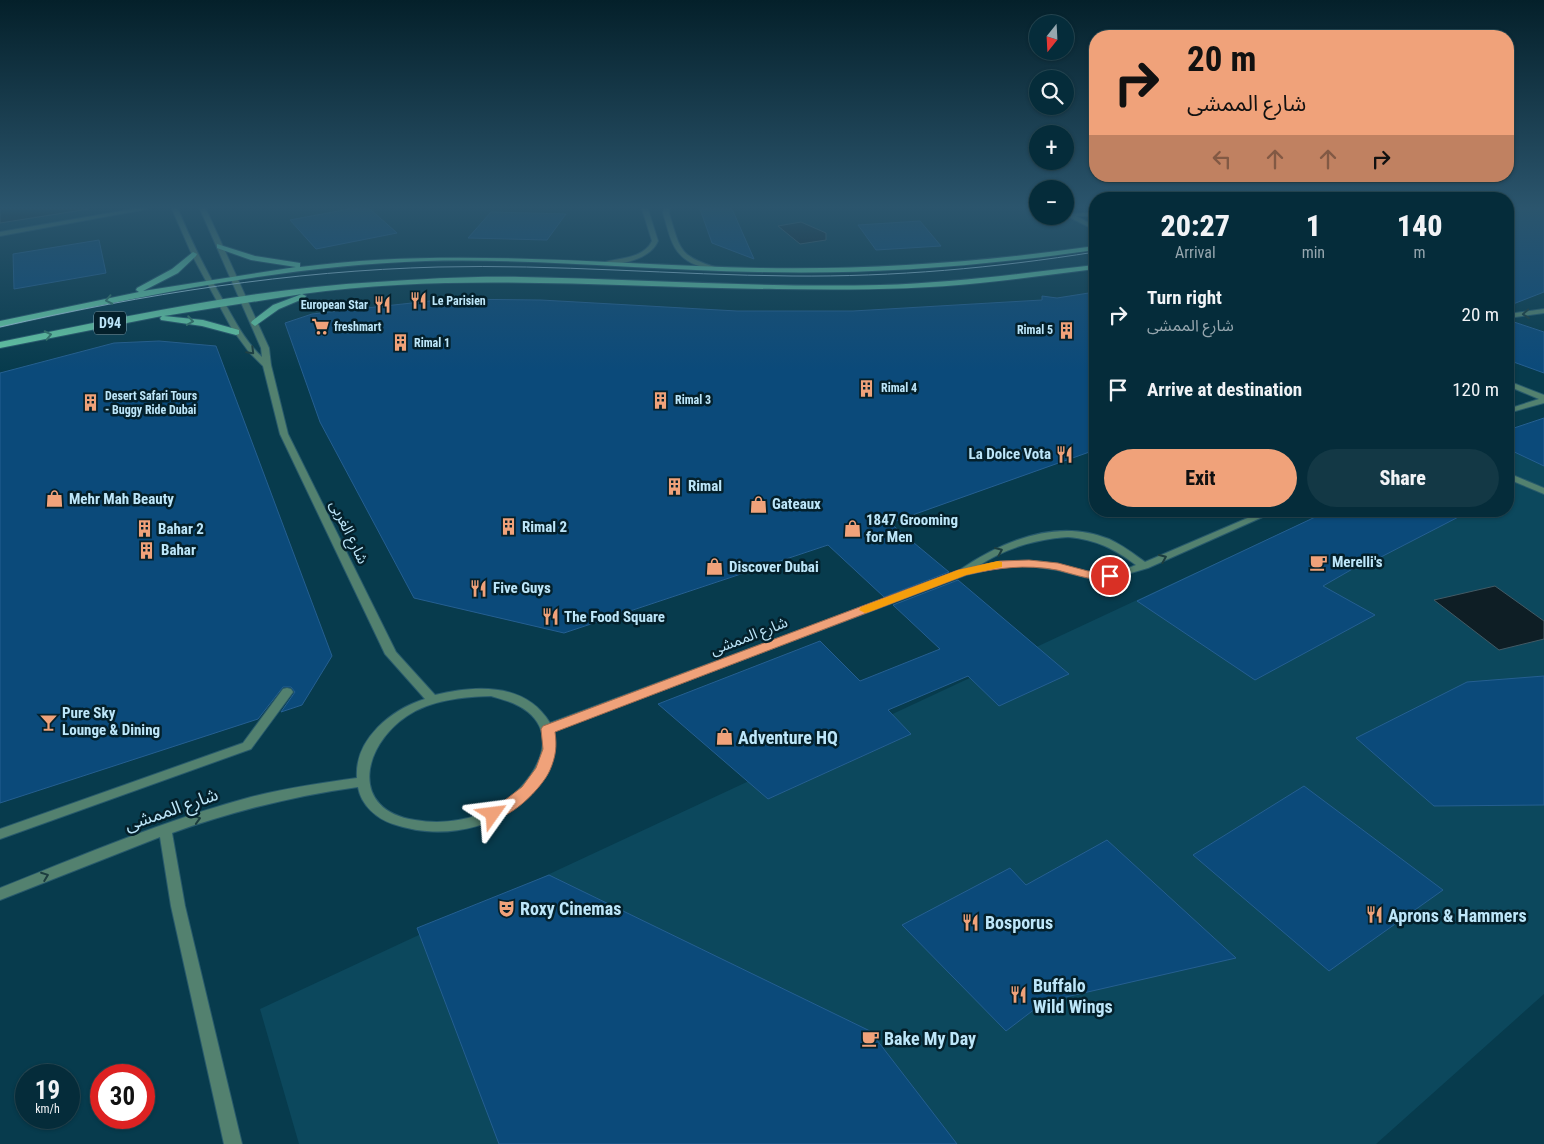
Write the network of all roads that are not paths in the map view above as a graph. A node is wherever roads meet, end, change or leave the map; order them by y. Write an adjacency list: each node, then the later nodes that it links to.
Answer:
1 (185, 262): 18 (main road)
2 (198, 262): 16 (street)
3 (227, 262): 14 (street, شارع الغربى)
4 (279, 262): 10 (main road)
5 (379, 262): 10 (main road, D94)
6 (593, 262): 9 (main road, D94)
7 (695, 262): 11 (street)
8 (986, 262): 11 (main road, D94)
9 (607, 263): 11 (main road, D94)
10 (317, 267): 14 (main road, D94)
11 (713, 268)
12 (1089, 268): 13 (main road, D94)
13 (1072, 270): 15 (main road); 17 (main road, D94)
14 (235, 279): 16 (main road, D94); 19 (street, شارع الغربى)
15 (1072, 280)
16 (209, 283): 18 (main road, D94); 21 (street)
17 (324, 288): 19 (main road, D94); 26 (main road)
18 (126, 297): 23 (main road, D94, one-way to 23)
19 (245, 299): 21 (main road, D94); 26 (street, شارع الغربى)
20 (42, 304): 23 (main road)
21 (222, 304): 25 (main road, D94); 28 (street)
22 (1544, 311): 24 (street, one-way to 24)
23 (49, 313): 27 (main road, D94)
24 (1514, 315)
25 (144, 317): 28 (main road, one-way to 28); 29 (main road, D94, one-way to 25)
26 (255, 323): 30 (street, شارع الغربى)
27 (0, 324)
28 (236, 332): 30 (street, one-way to 30)
29 (0, 345)
30 (267, 365): 40 (street, شارع الغربى)
31 (1514, 386): 32 (street)
32 (1544, 399): 33 (street)
33 (1514, 409)
34 (1514, 478): 35 (street)
35 (1544, 491)
36 (1258, 517): 37 (street, شارع الممشى, one-way to 36)
37 (1144, 566): 38 (street, شارع الممشى); 38 (street, شارع الممشى, one-way to 37)
38 (962, 573): 41 (street, شارع الممشى)
39 (287, 692): 44 (street)
40 (432, 700): 41 (street); 42 (street)
41 (548, 729): 42 (street)
42 (361, 782): 43 (street, شارع الممشى, one-way to 42)
43 (165, 829): 45 (street, شارع الممشى, one-way to 43); 46 (street)
44 (0, 834)
45 (0, 894)
46 (233, 1144)

